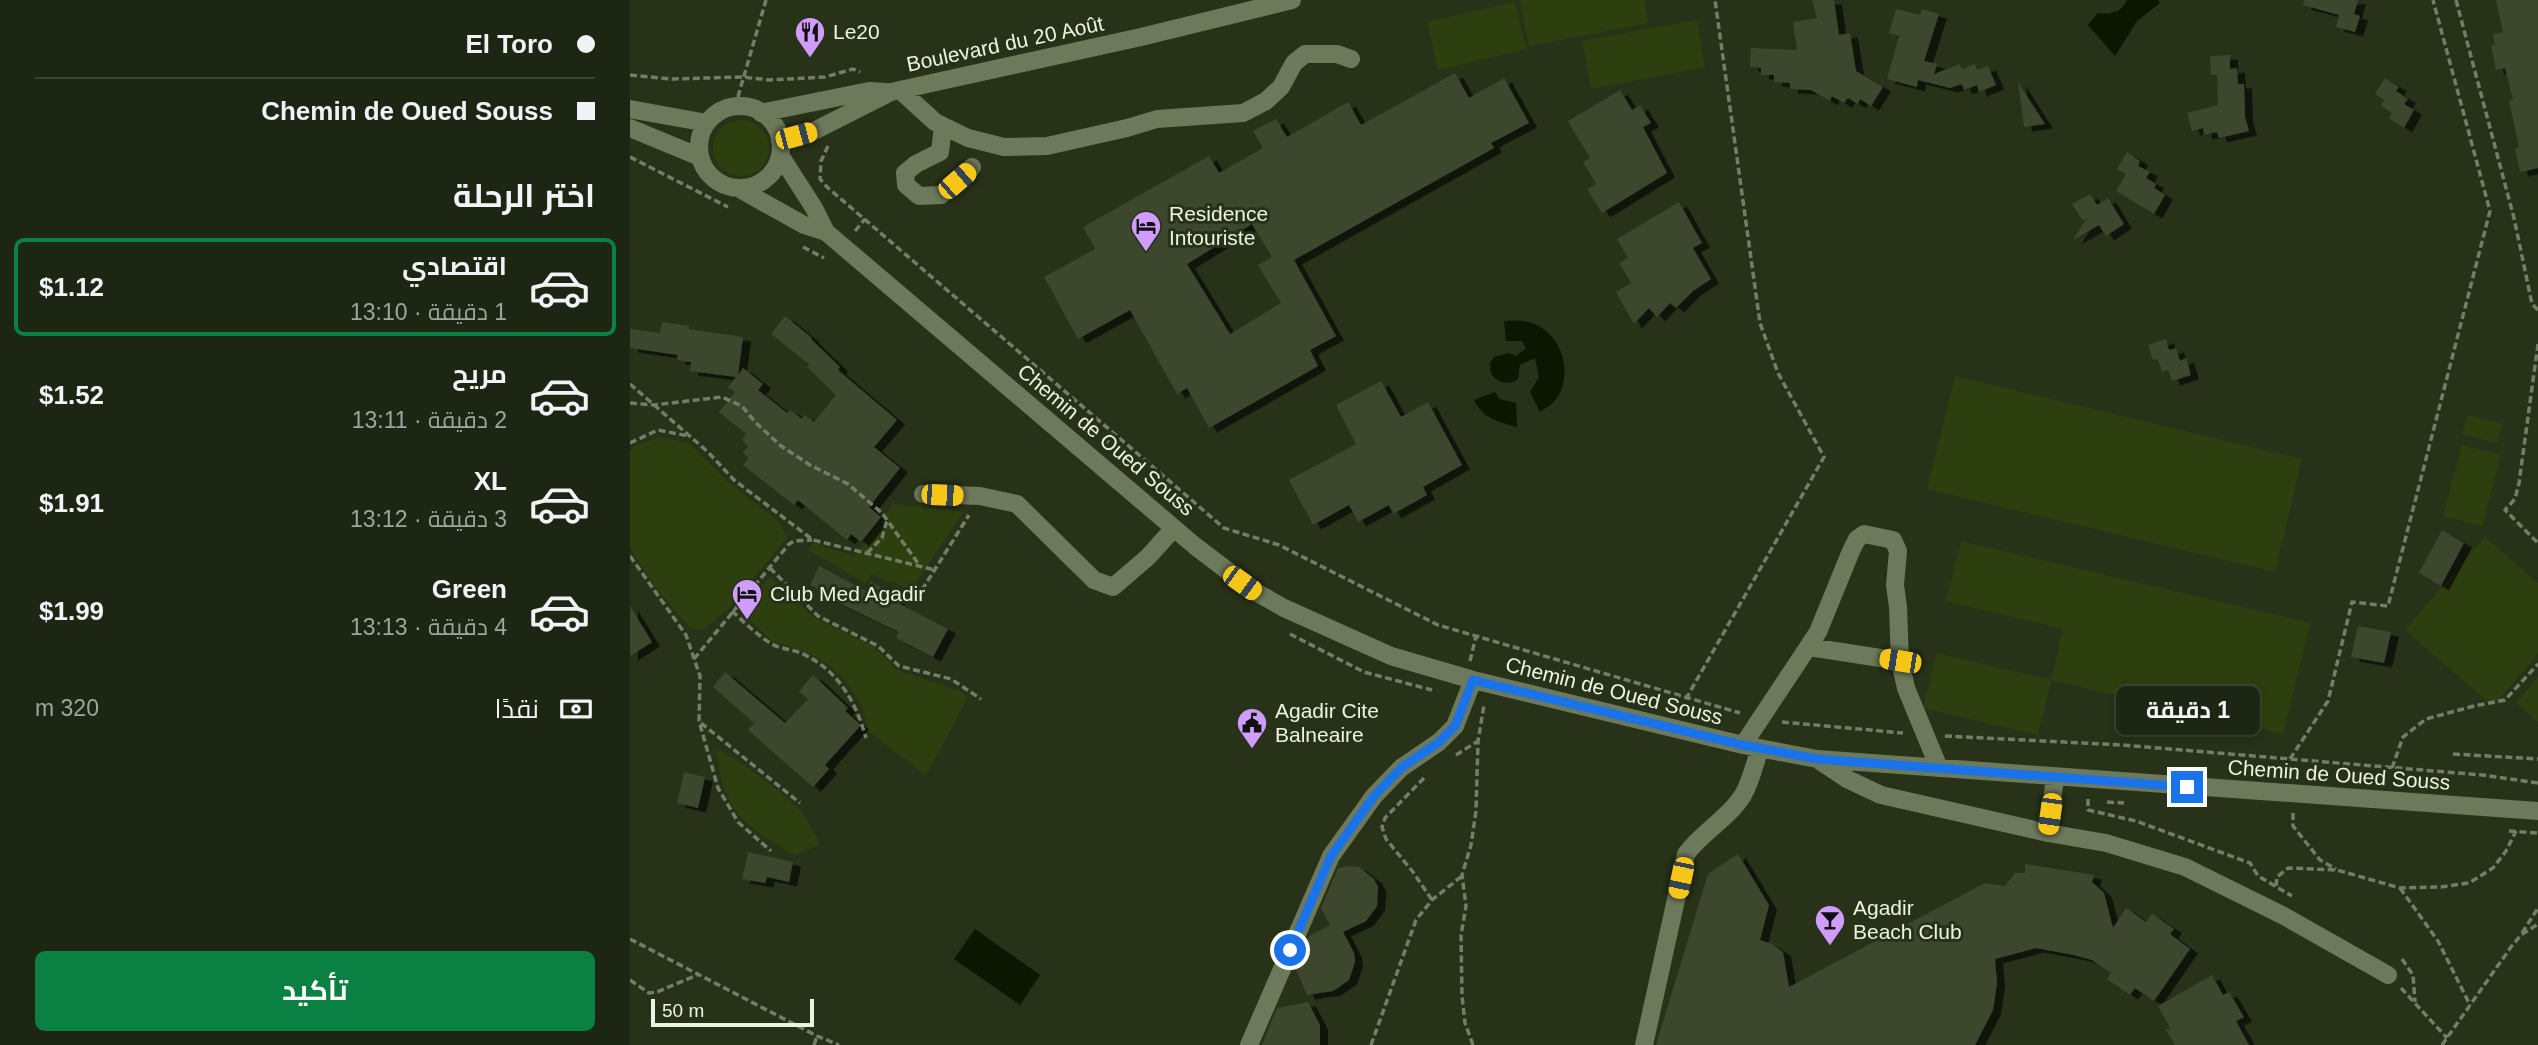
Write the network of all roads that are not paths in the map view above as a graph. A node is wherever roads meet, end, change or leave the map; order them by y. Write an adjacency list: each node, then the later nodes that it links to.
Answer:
1 (1293, 0): 3 (street, Boulevard du 20 Août)
2 (1351, 59): 7 (street)
3 (895, 91): 5 (street, Boulevard du 20 Août); 7 (street); 9 (street, Boulevard du 20 Août)
4 (630, 109): 6 (street)
5 (761, 113): 6 (street); 9 (street)
6 (707, 123): 10 (street)
7 (943, 126): 11 (street)
8 (630, 128): 10 (street)
9 (780, 147): 12 (street); 13 (street, Chemin de Oued Souss)
10 (700, 157): 12 (street)
11 (972, 167)
12 (738, 188): 13 (street, Chemin de Oued Souss)
13 (826, 232): 15 (street, Chemin de Oued Souss)
14 (923, 494): 15 (street)
15 (1174, 528): 18 (street, Chemin de Oued Souss)
16 (1809, 646): 17 (street); 17 (street); 19 (street)
17 (1900, 661): 21 (street)
18 (1473, 680): 19 (street, Chemin de Oued Souss); 26 (street)
19 (1751, 746): 20 (street, Chemin de Oued Souss); 27 (street)
20 (1817, 759): 21 (street, Chemin de Oued Souss); 24 (street)
21 (1939, 768): 22 (street, Chemin de Oued Souss)
22 (2055, 777): 23 (street, Chemin de Oued Souss); 24 (street)
23 (2538, 811)
24 (2048, 833): 25 (street)
25 (2388, 975)
26 (1249, 1045)
27 (1644, 1045)

